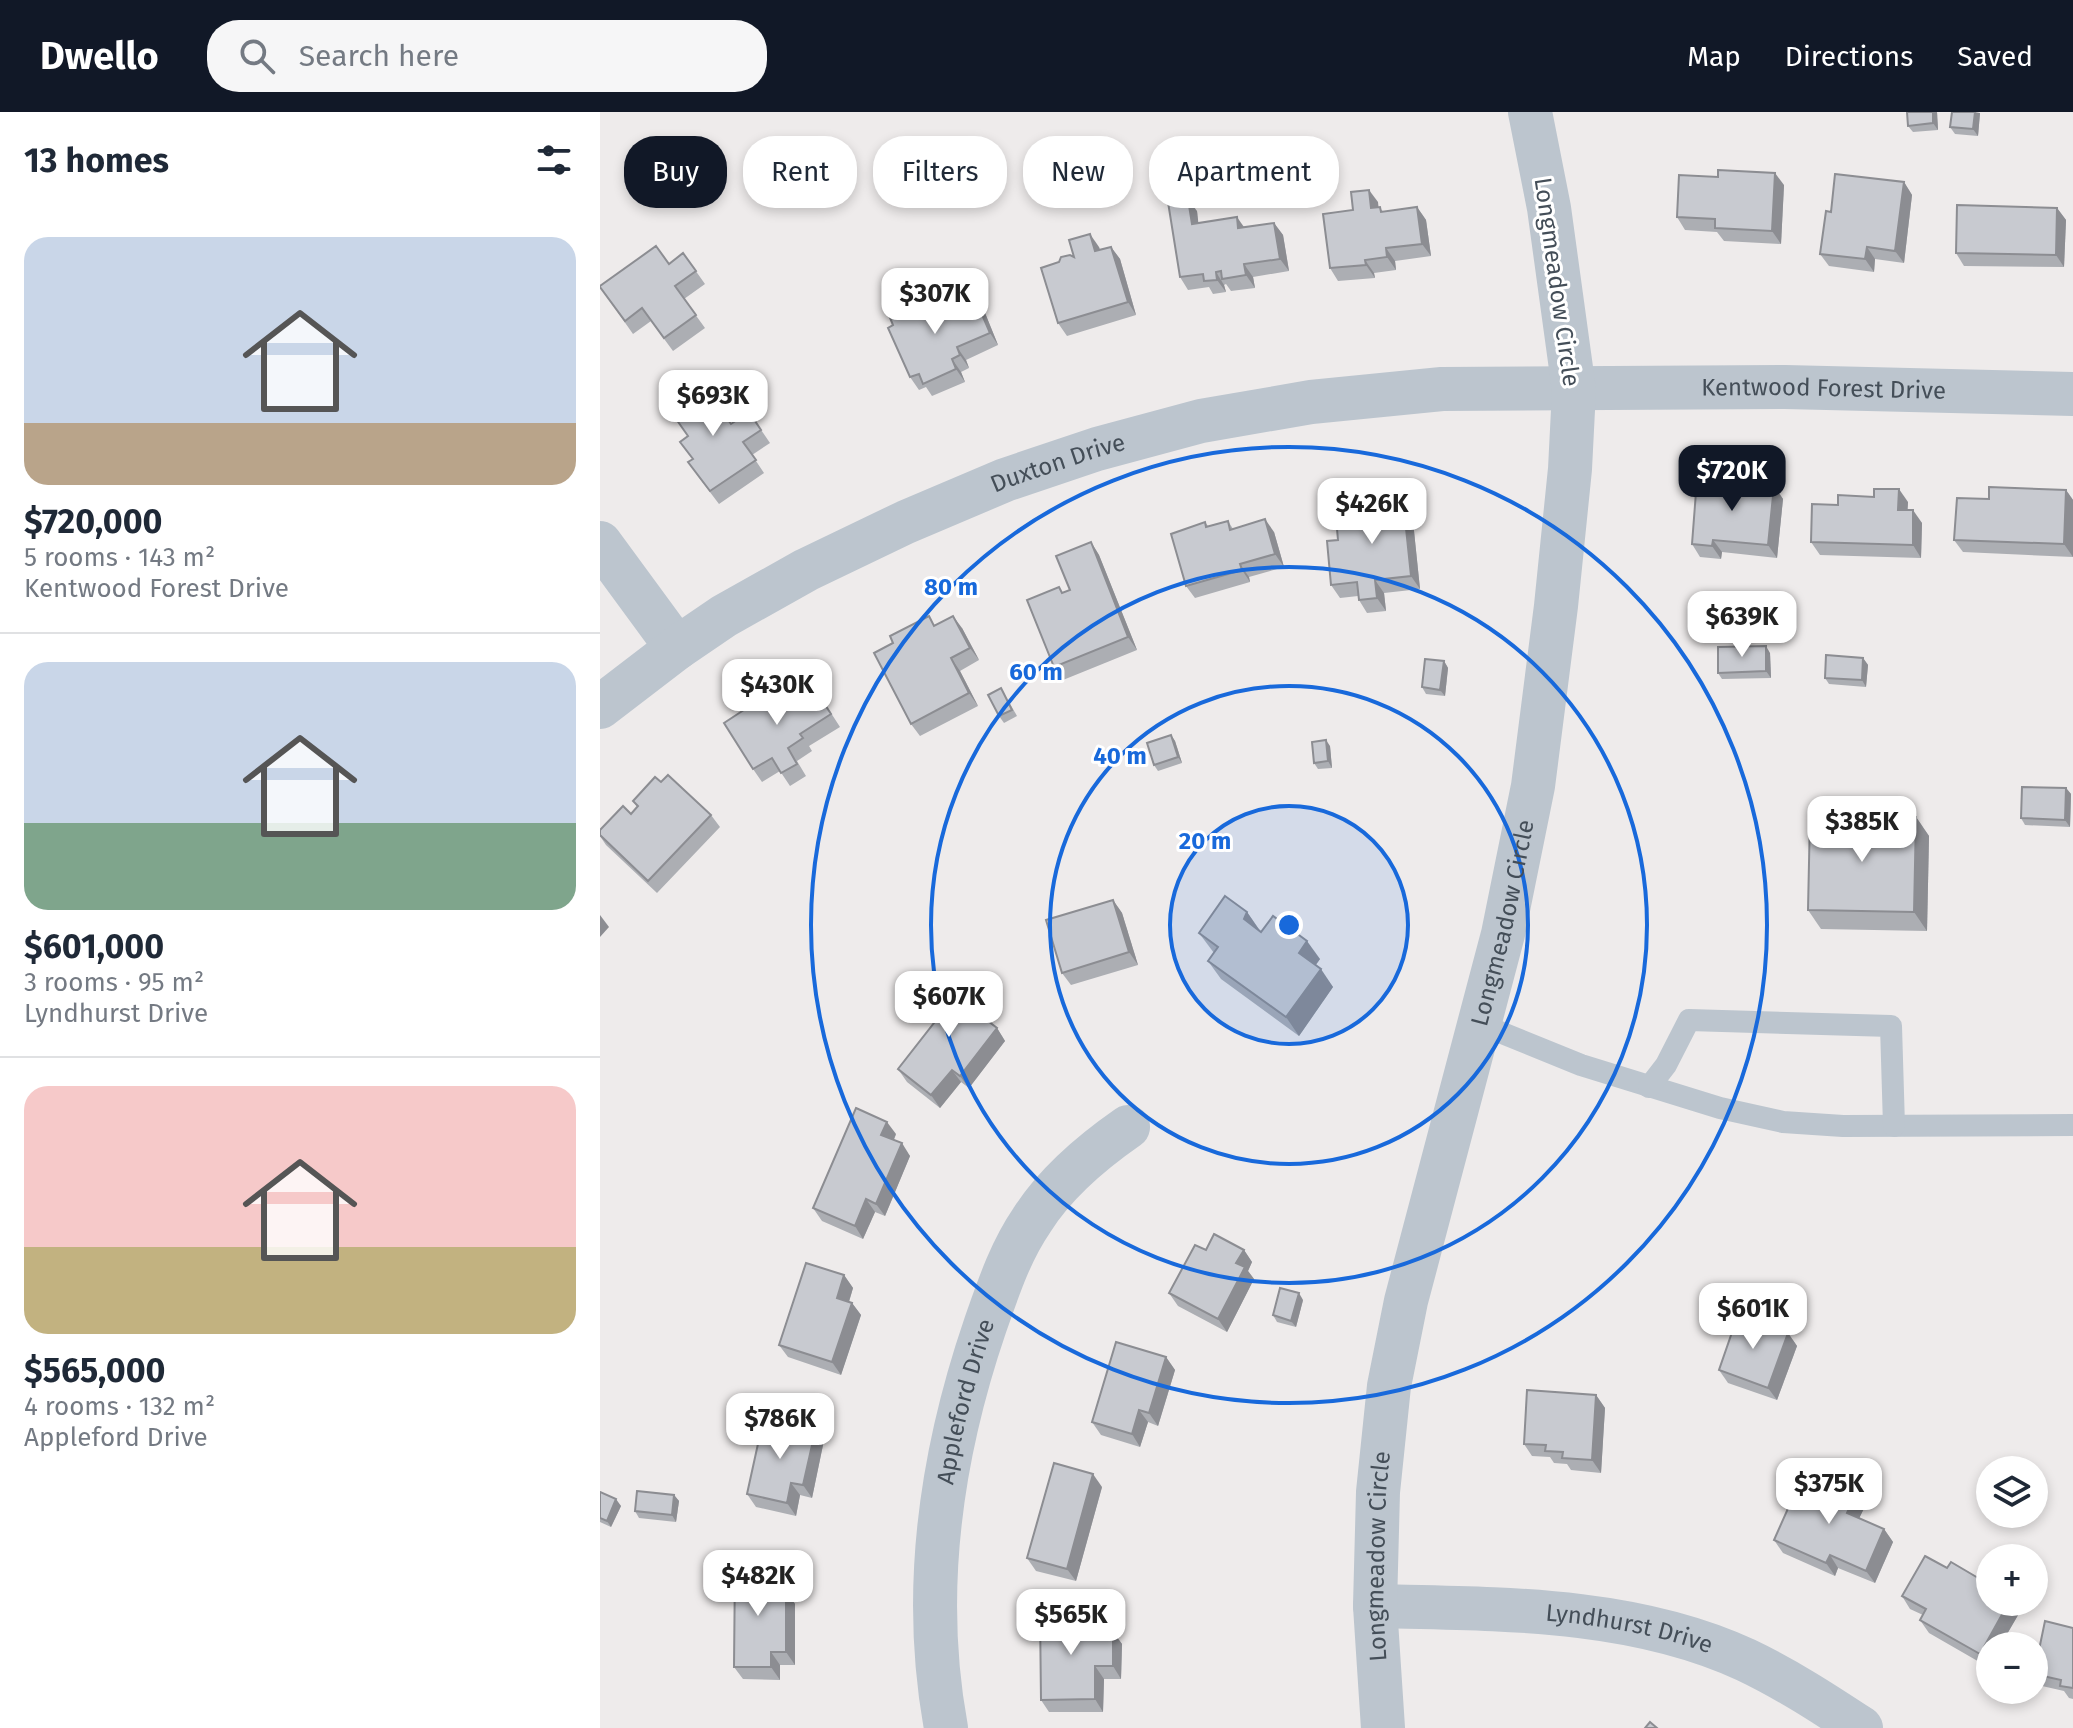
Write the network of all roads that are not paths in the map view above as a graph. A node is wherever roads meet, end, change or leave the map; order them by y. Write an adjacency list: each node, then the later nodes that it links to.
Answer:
1 (1530, 112): 2 (street, Longmeadow Circle)
2 (1574, 390): 3 (street, Kentwood Forest Drive); 5 (street, Duxton Drive); 7 (street, Longmeadow Circle)
3 (2073, 394)
4 (600, 543): 5 (street)
5 (677, 648): 6 (street, Duxton Drive)
6 (600, 707)
7 (1480, 1024): 8 (lane); 12 (street, Longmeadow Circle)
8 (1649, 1087): 10 (lane); 10 (lane)
9 (2073, 1125): 10 (lane)
10 (1894, 1126)
11 (1128, 1127): 13 (street, Appleford Drive)
12 (1375, 1606): 14 (street, Longmeadow Circle); 15 (street, Lyndhurst Drive)
13 (946, 1728)
14 (1383, 1728)
15 (1861, 1728)

